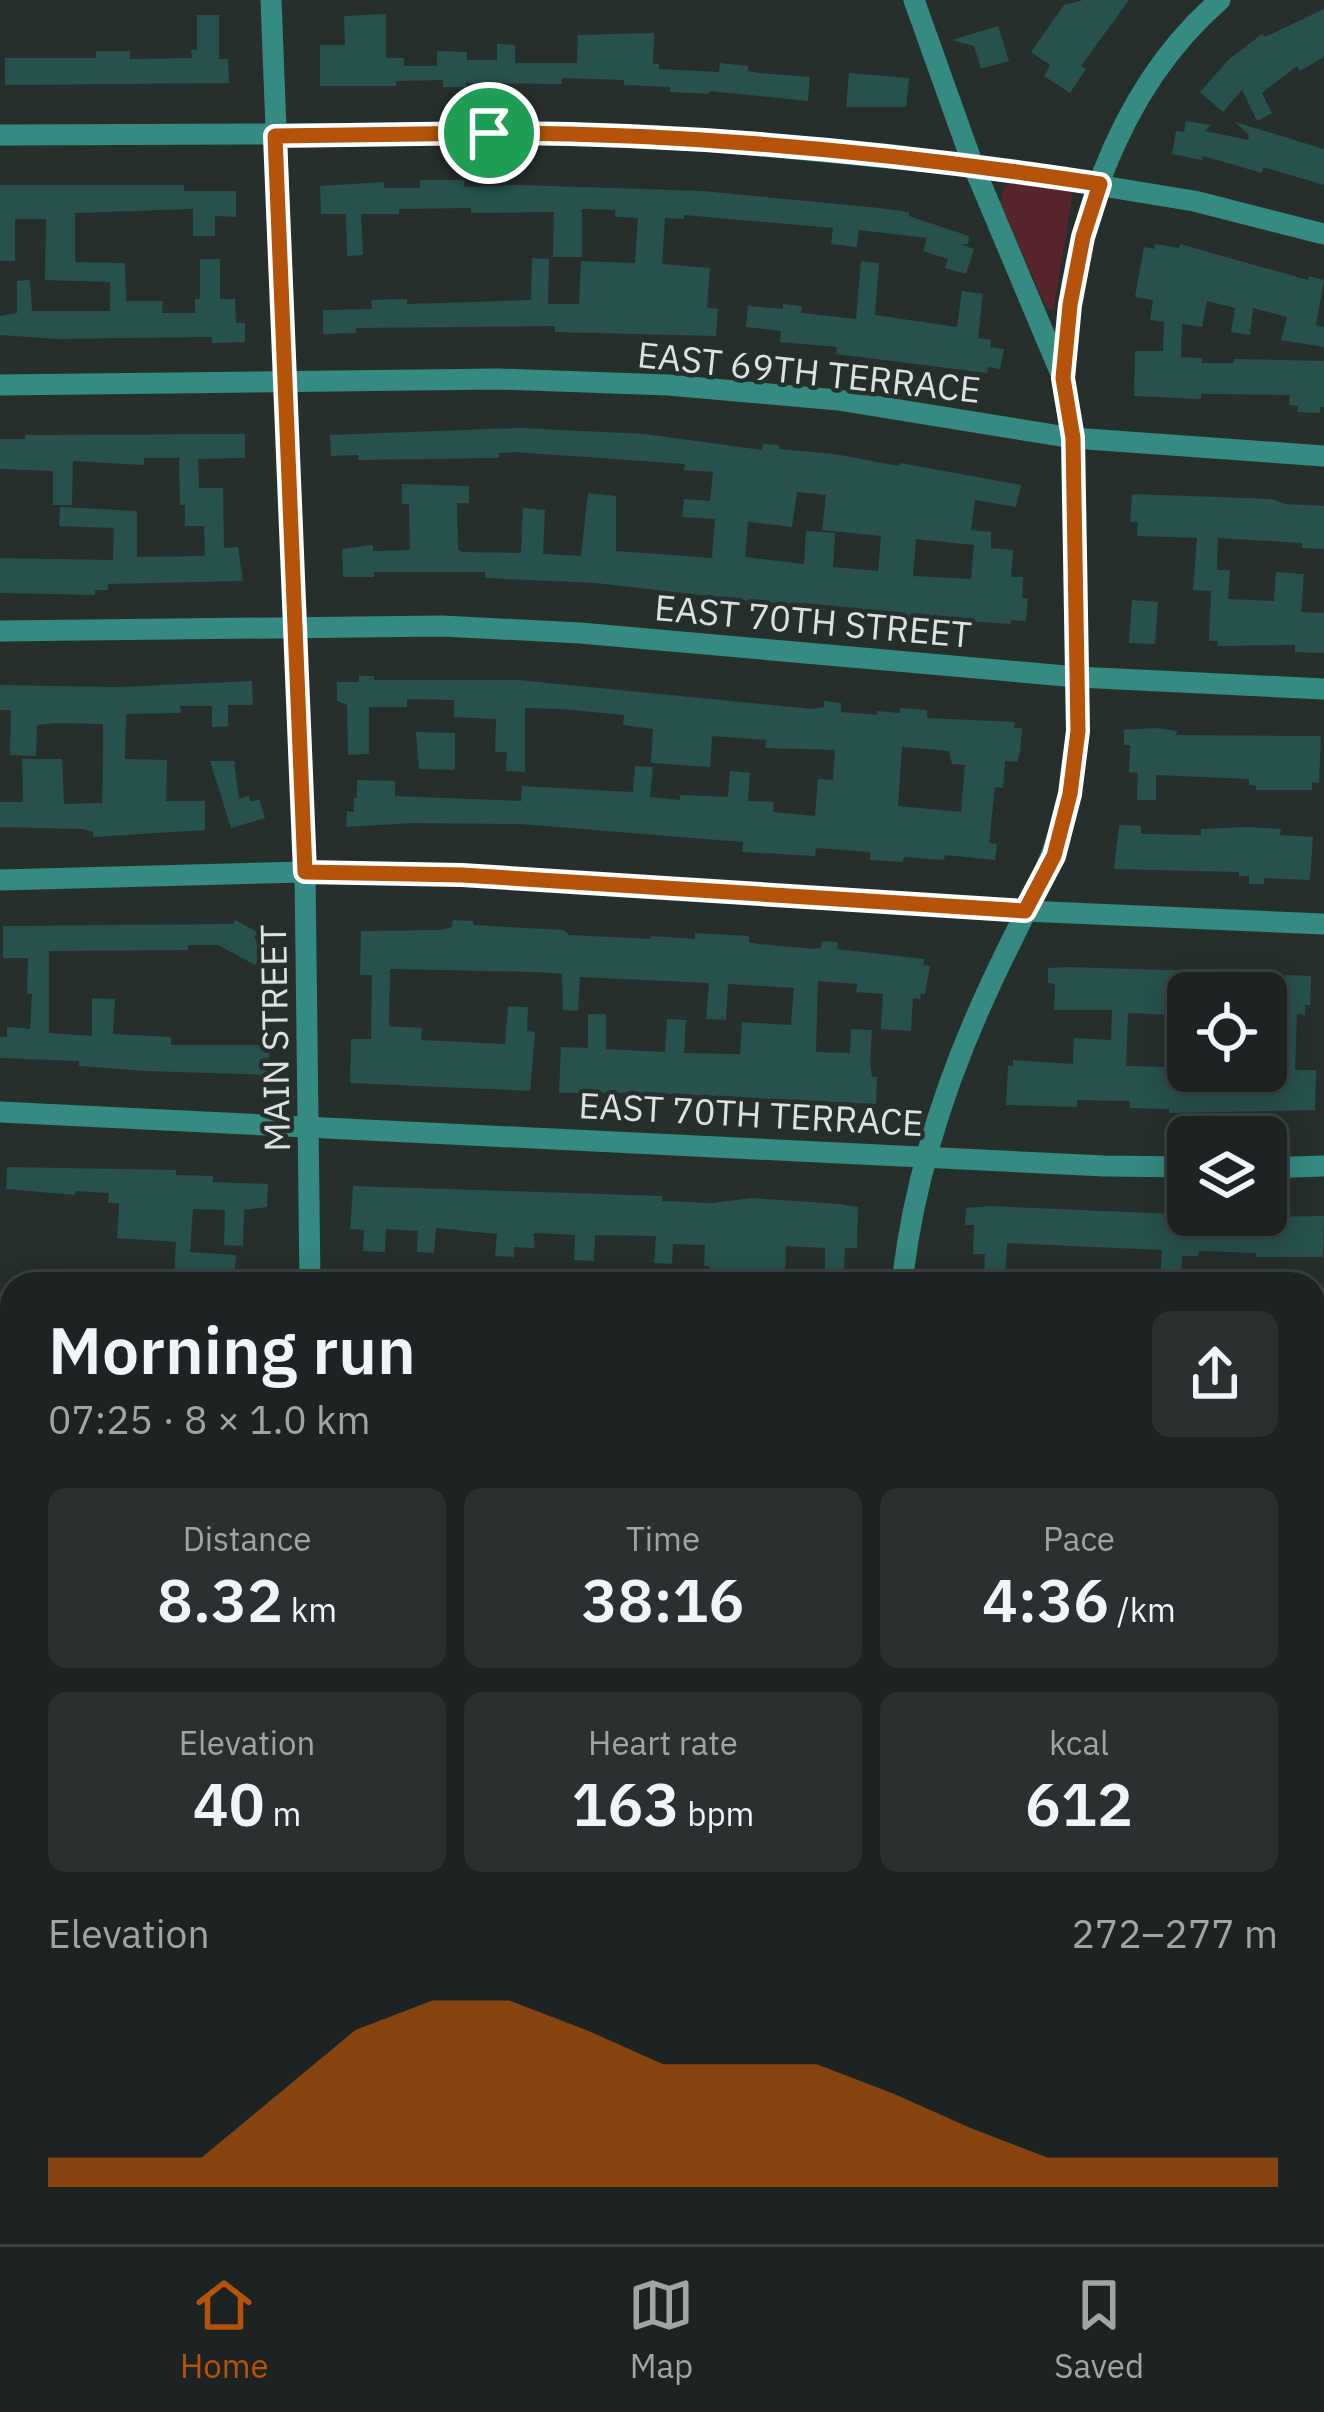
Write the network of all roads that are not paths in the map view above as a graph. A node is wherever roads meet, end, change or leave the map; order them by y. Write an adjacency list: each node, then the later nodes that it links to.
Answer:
1 (271, 0): 5 (street, MAIN STREET)
2 (914, 0): 6 (street)
3 (1220, 0): 7 (street)
4 (0, 135): 5 (street)
5 (275, 136): 6 (street); 10 (street, MAIN STREET)
6 (973, 165): 7 (street); 9 (street)
7 (1100, 184): 8 (street); 9 (street)
8 (1324, 234)
9 (1063, 378): 12 (street)
10 (285, 382): 11 (street, EAST 69TH TERRACE); 12 (street, EAST 69TH TERRACE); 14 (street, MAIN STREET)
11 (0, 385)
12 (1073, 438): 13 (street, EAST 69TH TERRACE); 16 (street)
13 (1324, 456)
14 (296, 629): 15 (street, EAST 70TH STREET); 16 (street, EAST 70TH STREET); 18 (street, MAIN STREET)
15 (0, 631)
16 (1077, 677): 17 (street, EAST 70TH STREET); 20 (street)
17 (1324, 689)
18 (305, 872): 19 (street); 20 (street); 23 (street, MAIN STREET)
19 (0, 880)
20 (1025, 911): 21 (street); 24 (street)
21 (1324, 924)
22 (0, 1112): 23 (street, EAST 70TH TERRACE)
23 (310, 1126): 24 (street, EAST 70TH TERRACE); 28 (street, MAIN STREET)
24 (929, 1155): 26 (street, EAST 70TH TERRACE); 29 (street)
25 (1324, 1166): 27 (street)
26 (1167, 1167)
27 (1287, 1167)
28 (310, 1272)
29 (904, 1272)

